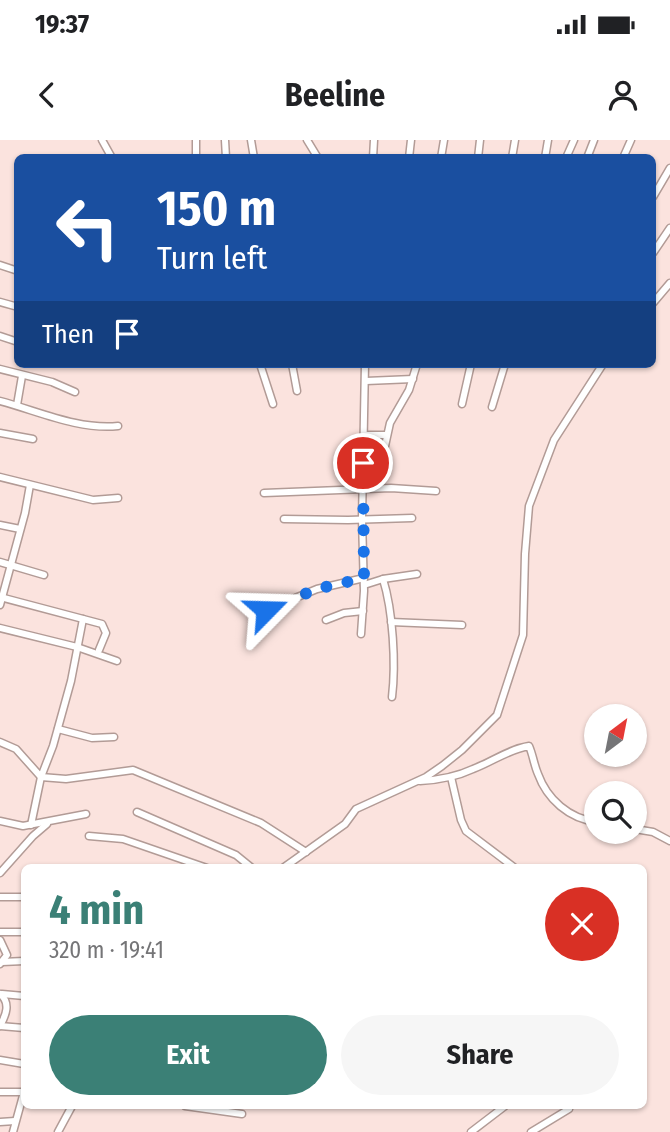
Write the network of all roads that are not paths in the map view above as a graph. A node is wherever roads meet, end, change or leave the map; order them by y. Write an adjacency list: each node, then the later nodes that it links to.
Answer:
1 (670, 168): 2 (street)
2 (656, 192)
3 (670, 228): 4 (street)
4 (656, 249)
5 (670, 283): 6 (street)
6 (656, 299)
7 (261, 368): 23 (street)
8 (293, 368): 20 (street)
9 (365, 368): 19 (street)
10 (416, 368): 18 (street)
11 (470, 368): 24 (street)
12 (504, 368): 26 (street)
13 (596, 368): 17 (street)
14 (600, 368): 17 (street)
15 (0, 369): 16 (street)
16 (22, 376): 21 (street); 25 (street)
17 (593, 378): 68 (street)
18 (414, 379): 19 (street); 30 (street)
19 (366, 381): 29 (street)
20 (297, 391)
21 (75, 392)
22 (0, 401): 25 (street)
23 (273, 404)
24 (462, 404)
25 (17, 405): 27 (street)
26 (492, 407)
27 (118, 426)
28 (0, 433): 31 (street)
29 (363, 435): 30 (street); 32 (street)
30 (386, 435): 32 (street)
31 (33, 439)
32 (363, 463): 35 (street)
33 (0, 477): 34 (street)
34 (30, 485): 38 (street); 43 (street)
35 (363, 488): 36 (street); 37 (street); 41 (street)
36 (436, 491)
37 (264, 493)
38 (118, 498)
39 (412, 518): 41 (street)
40 (284, 519): 41 (street)
41 (362, 519): 49 (street)
42 (0, 525): 43 (street)
43 (20, 529): 45 (street)
44 (0, 562): 45 (street)
45 (10, 565): 47 (street); 50 (street)
46 (417, 574): 48 (street)
47 (44, 575)
48 (383, 579): 49 (street); 55 (street)
49 (364, 582): 51 (street); 52 (street)
50 (1, 600): 53 (street)
51 (266, 610)
52 (363, 611): 54 (street); 58 (street)
53 (83, 619): 59 (street); 60 (street)
54 (326, 620)
55 (391, 622): 56 (street); 62 (street)
56 (462, 625)
57 (0, 628): 59 (street)
58 (360, 634)
59 (77, 647): 61 (street); 63 (street)
60 (99, 650)
61 (117, 661)
62 (392, 697)
63 (58, 729): 64 (street); 66 (street)
64 (114, 737)
65 (0, 742): 66 (street)
66 (41, 777): 74 (street); 78 (street)
67 (451, 777): 68 (street); 71 (street); 82 (street)
68 (415, 782): 78 (street)
69 (137, 812): 80 (street)
70 (86, 814): 73 (street)
71 (584, 818)
72 (0, 821): 74 (street)
73 (50, 821): 74 (street); 83 (street)
74 (31, 825)
75 (647, 831): 77 (street)
76 (89, 836): 79 (street)
77 (670, 841)
78 (306, 852): 81 (street)
79 (195, 864)
80 (247, 864)
81 (289, 864)
82 (510, 864)
83 (0, 873)
84 (0, 897): 85 (street)
85 (21, 897)
86 (0, 932): 87 (street)
87 (21, 932)
88 (0, 940): 90 (street)
89 (21, 961): 90 (street)
90 (1, 963)
91 (0, 994): 92 (street); 93 (street)
92 (21, 996)
93 (0, 1026): 94 (street)
94 (21, 1028)
95 (0, 1060): 96 (street)
96 (21, 1064)
97 (0, 1092): 98 (street)
98 (21, 1092)
99 (21, 1102): 105 (street)
100 (70, 1109): 108 (street)
101 (206, 1109): 104 (street)
102 (501, 1109): 109 (street)
103 (569, 1109): 110 (street)
104 (242, 1114)
105 (15, 1121): 106 (street); 107 (street)
106 (0, 1122)
107 (13, 1132)
108 (58, 1132)
109 (471, 1132)
110 (531, 1132)

